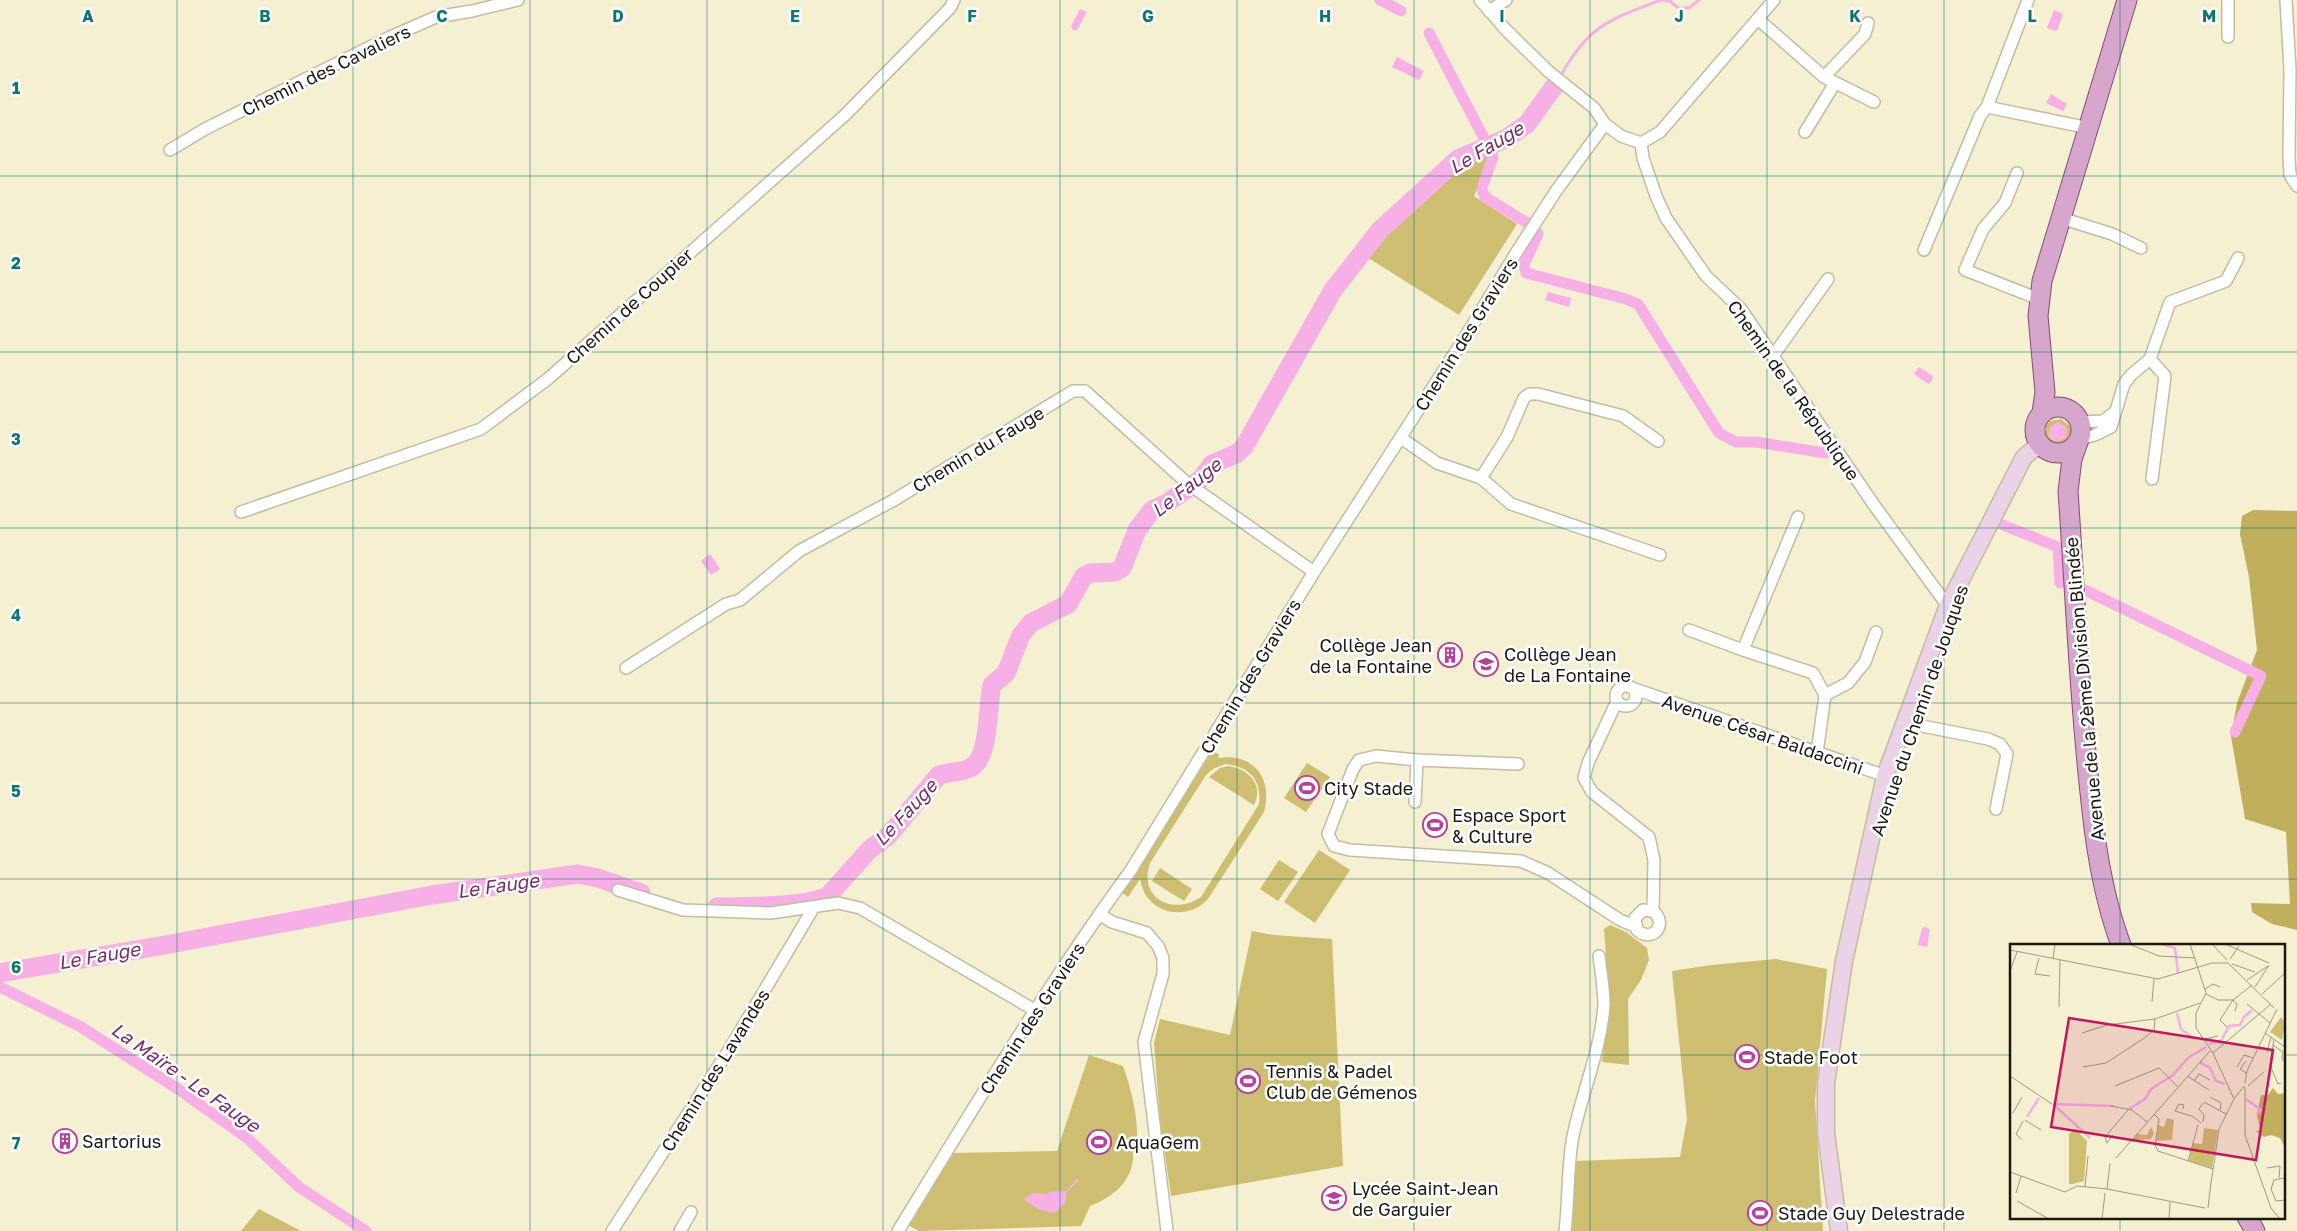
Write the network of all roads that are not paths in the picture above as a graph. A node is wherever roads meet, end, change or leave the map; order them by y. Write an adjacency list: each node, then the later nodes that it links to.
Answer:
1 (518, 0): 22 (street, Chemin des Cavaliers)
2 (954, 0): 44 (street, Chemin de Coupier)
3 (1480, 0): 10 (street)
4 (1506, 0): 10 (street)
5 (1774, 0): 11 (street)
6 (2028, 0): 17 (street)
7 (2127, 0): 19 (main road)
8 (2228, 0): 13 (street)
9 (2286, 0): 24 (street)
10 (1489, 11): 18 (street)
11 (1758, 19): 14 (street); 21 (street)
12 (1868, 23): 14 (street)
13 (2228, 36)
14 (1824, 77): 15 (street)
15 (1835, 83): 16 (street); 20 (street)
16 (1874, 102)
17 (1987, 107): 19 (street); 27 (street)
18 (1605, 124): 21 (street); 38 (street, Chemin des Graviers)
19 (2089, 128): 25 (main road)
20 (1805, 132)
21 (1641, 143): 31 (street, Chemin de la République)
22 (170, 150)
23 (2017, 173): 30 (street)
24 (2297, 186)
25 (2062, 218): 26 (street); 30 (main road)
26 (2141, 248)
27 (1924, 250)
28 (2238, 258): 32 (street)
29 (1828, 279): 31 (street)
30 (2039, 298): 33 (main road)
31 (1773, 356): 48 (street, Chemin de la République)
32 (2150, 359): 35 (street); 42 (street)
33 (2044, 369): 34 (main road); 36 (main road)
34 (2065, 408): 36 (main road); 37 (main road)
35 (2115, 412): 37 (street); 37 (street)
36 (2042, 413): 40 (main road)
37 (2079, 434): 40 (main road); 43 (main road)
38 (1401, 438): 41 (street); 47 (street, Chemin des Graviers)
39 (1658, 441): 41 (street)
40 (2046, 448): 43 (main road); 48 (main road, Avenue du Chemin de Jouques)
41 (1481, 478): 46 (street)
42 (2152, 479)
43 (2068, 491): 66 (main road, Avenue de la 2ème Division Blindée)
44 (241, 512)
45 (1798, 517): 51 (street)
46 (1660, 555)
47 (1314, 572): 52 (street, Chemin du Fauge); 64 (street, Chemin des Graviers)
48 (1950, 608): 54 (main road, Avenue du Chemin de Jouques); 58 (main road, Avenue du Chemin de Jouques)
49 (1689, 630): 51 (street)
50 (1876, 632): 53 (street)
51 (1742, 650): 53 (street)
52 (626, 668)
53 (1825, 695): 55 (street)
54 (1912, 724): 58 (main road, Avenue du Chemin de Jouques); 60 (street)
55 (1817, 753): 58 (street, Avenue César Baldaccini); 63 (street, Avenue César Baldaccini)
56 (1417, 760): 57 (street); 59 (street); 65 (street)
57 (1518, 764)
58 (1890, 778): 76 (main road, Avenue du Chemin de Jouques)
59 (1415, 802)
60 (1996, 809)
61 (618, 890): 62 (street)
62 (814, 907): 68 (street); 71 (street, Chemin des Lavandes)
63 (1653, 910): 65 (street); 65 (street)
64 (1099, 914): 68 (street, Chemin des Graviers); 74 (street)
65 (1635, 926)
66 (2121, 944)
67 (1599, 956): 75 (street)
68 (1036, 1011): 73 (street, Chemin des Graviers)
69 (691, 1212): 72 (street)
70 (2248, 1218): 77 (main road)
71 (612, 1231)
72 (680, 1231)
73 (898, 1231)
74 (1167, 1231)
75 (1565, 1231)
76 (1839, 1231)
77 (2255, 1231)

